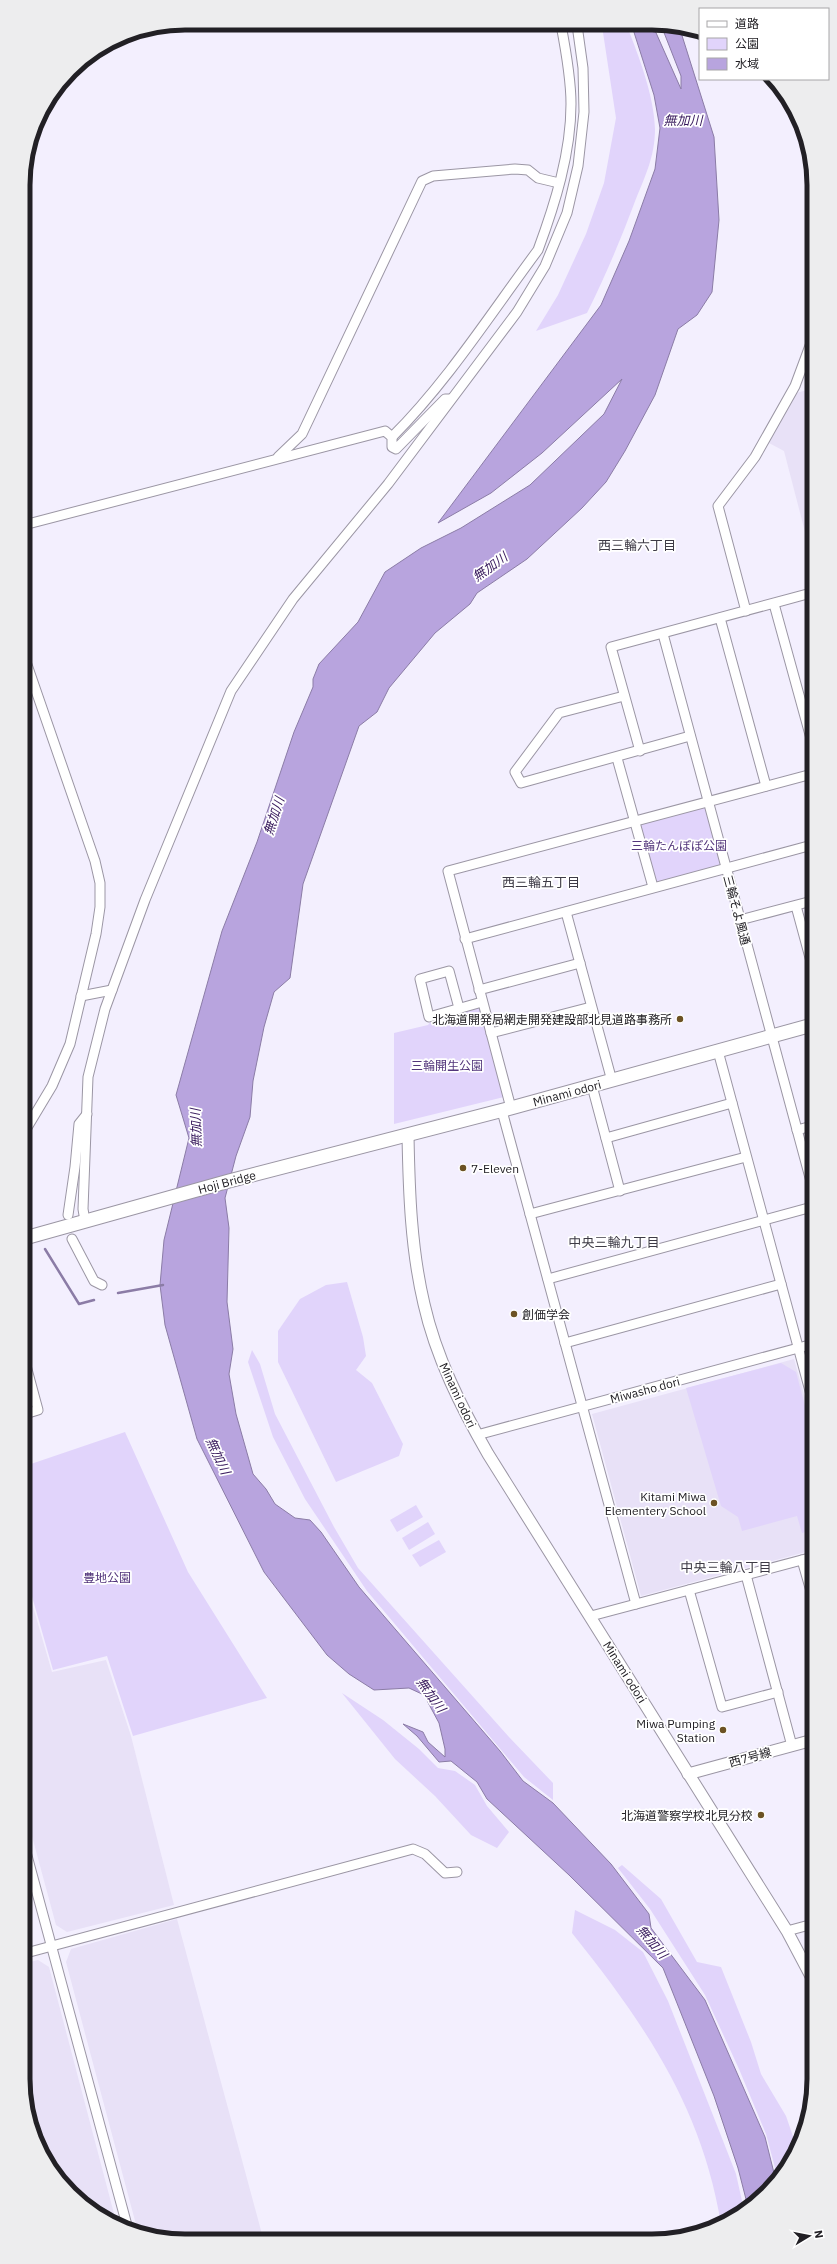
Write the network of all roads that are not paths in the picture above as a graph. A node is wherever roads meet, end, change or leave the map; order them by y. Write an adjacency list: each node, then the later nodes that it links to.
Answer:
1 (562, 30): 3 (street)
2 (578, 30): 5 (street)
3 (559, 183): 6 (street); 7 (street)
4 (807, 353): 11 (street)
5 (450, 400): 6 (street); 34 (street)
6 (392, 437): 7 (street)
7 (277, 458): 8 (street)
8 (30, 523)
9 (807, 595): 10 (street)
10 (774, 604): 11 (street); 16 (street)
11 (746, 611): 12 (street)
12 (720, 618): 13 (street); 21 (street)
13 (663, 634): 15 (street); 17 (street, 三輪そよ風通)
14 (30, 673): 36 (street)
15 (624, 696): 18 (street); 19 (street)
16 (807, 724)
17 (690, 736): 18 (street); 22 (street, 三輪そよ風通)
18 (640, 751): 19 (street)
19 (617, 758): 23 (street)
20 (807, 775): 21 (street)
21 (766, 786): 22 (street)
22 (708, 802): 23 (street); 25 (street, 三輪そよ風通)
23 (635, 822): 26 (street); 31 (street)
24 (807, 846): 25 (street)
25 (726, 868): 26 (street); 30 (street, 三輪そよ風通)
26 (653, 887): 29 (street)
27 (807, 903): 28 (street)
28 (796, 906): 30 (street); 32 (street)
29 (566, 912): 31 (street); 33 (street)
30 (740, 920): 42 (street, 三輪そよ風通)
31 (465, 939): 35 (street)
32 (807, 947)
33 (580, 963): 35 (street); 38 (street)
34 (112, 990): 36 (street); 48 (street)
35 (479, 990): 37 (street)
36 (81, 996): 49 (street)
37 (482, 1002): 39 (street); 41 (street)
38 (591, 1007): 41 (street); 44 (street)
39 (459, 1008): 39 (street)
40 (807, 1026): 42 (main road, Minami odori)
41 (491, 1033): 47 (street)
42 (771, 1036): 43 (main road, Minami odori); 51 (street, 三輪そよ風通)
43 (718, 1051): 44 (main road, Minami odori); 46 (street)
44 (612, 1081): 45 (main road, Minami odori)
45 (592, 1086): 47 (main road, Minami odori); 53 (street)
46 (732, 1103): 53 (street); 54 (street)
47 (507, 1109): 52 (main road, Minami odori); 58 (street)
48 (87, 1114): 59 (street); 60 (street)
49 (30, 1122)
50 (807, 1127): 51 (street)
51 (797, 1130): 55 (street, 三輪そよ風通)
52 (408, 1135): 60 (main road, Hoji Bridge); 74 (street, Minami odori)
53 (606, 1138): 56 (street)
54 (746, 1157): 56 (street); 61 (street)
55 (807, 1162)
56 (620, 1191): 58 (street)
57 (807, 1208): 61 (street)
58 (530, 1214): 64 (street)
59 (68, 1215)
60 (89, 1220): 62 (main road, Hoji Bridge)
61 (763, 1221): 64 (street); 65 (street)
62 (30, 1237)
63 (72, 1239): 66 (street)
64 (548, 1279): 67 (street)
65 (781, 1284): 67 (street); 69 (street)
66 (102, 1285)
67 (565, 1343): 72 (street)
68 (807, 1346): 69 (street, Miwasho dori)
69 (798, 1348): 71 (street); 72 (street, Miwasho dori)
70 (30, 1380): 73 (street)
71 (807, 1380)
72 (583, 1407): 74 (street, Miwasho dori); 80 (street)
73 (30, 1412)
74 (477, 1435): 81 (street, Minami odori)
75 (807, 1559): 76 (street)
76 (802, 1560): 77 (street); 78 (street)
77 (746, 1575): 79 (street); 82 (street)
78 (807, 1577)
79 (689, 1590): 80 (street); 82 (street)
80 (636, 1604): 81 (street)
81 (591, 1616): 85 (street, Minami odori)
82 (778, 1692): 84 (street)
83 (807, 1742): 84 (street, 西7号線)
84 (792, 1746): 85 (street, 西7号線)
85 (688, 1774): 89 (street, Minami odori)
86 (30, 1867): 90 (street)
87 (457, 1872): 90 (street)
88 (807, 1926): 89 (street)
89 (787, 1931): 92 (street, Minami odori)
90 (51, 1946): 91 (street); 93 (street)
91 (30, 1952)
92 (807, 1969)
93 (126, 2222)

